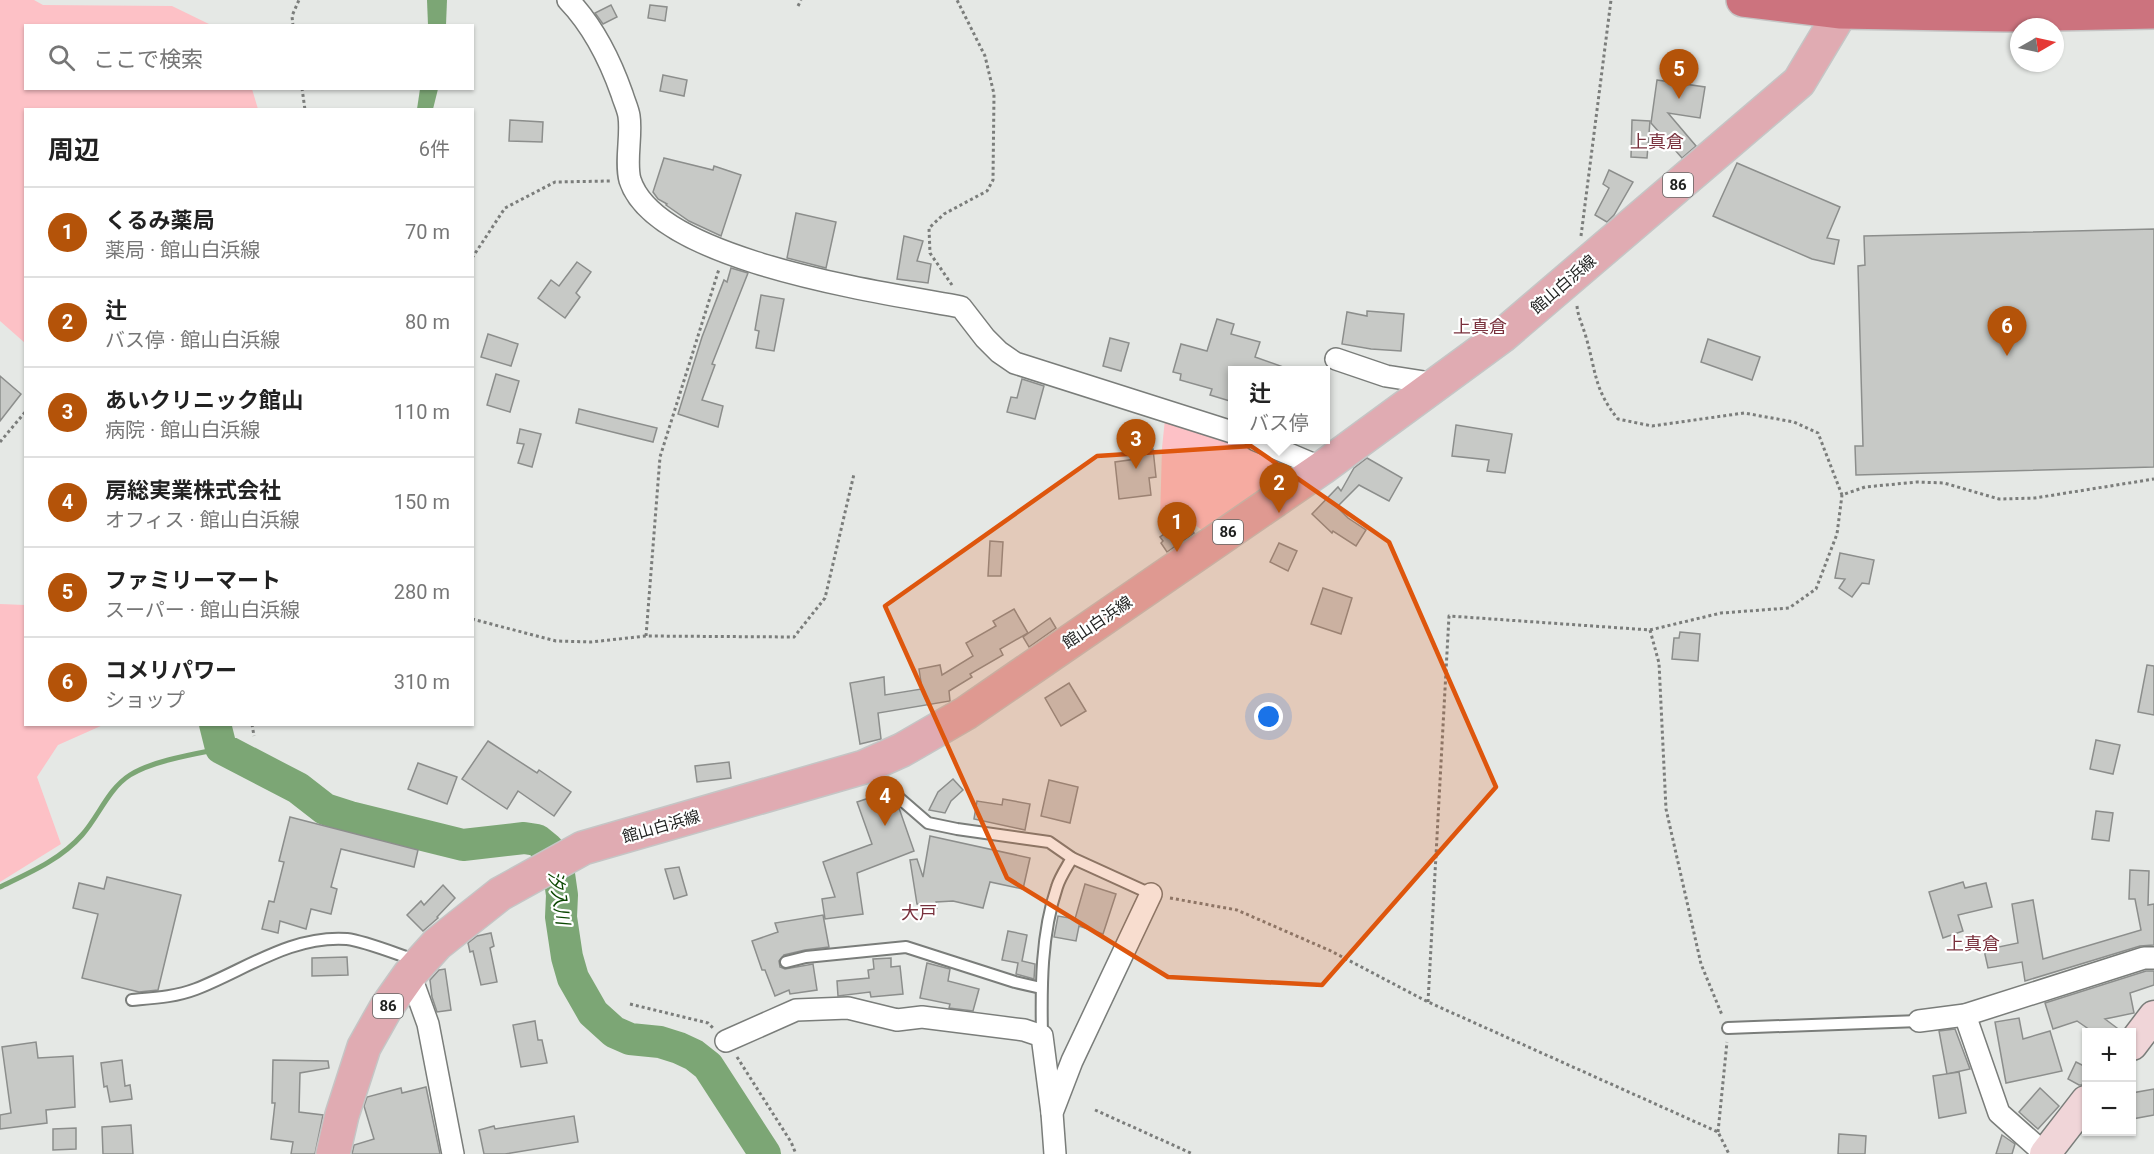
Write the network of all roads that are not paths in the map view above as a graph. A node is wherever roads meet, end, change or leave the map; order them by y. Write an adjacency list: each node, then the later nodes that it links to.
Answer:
1 (568, 0): 7 (street)
2 (1743, 0): 3 (highway)
3 (1842, 6): 4 (highway); 6 (main road, 館山白浜線 / 86)
4 (2154, 12)
5 (1336, 359): 6 (street)
6 (1437, 384): 9 (main road, 館山白浜線 / 86)
7 (1228, 430)
8 (1265, 444): 9 (street)
9 (1322, 468): 10 (main road, 館山白浜線 / 86)
10 (864, 767): 11 (lane); 15 (main road, 館山白浜線 / 86)
11 (1072, 858): 12 (lane); 16 (lane)
12 (1151, 894): 26 (street)
13 (2154, 958): 18 (street)
14 (786, 962): 16 (lane)
15 (415, 968): 17 (lane); 27 (main road, 館山白浜線 / 86); 28 (street)
16 (1041, 988): 22 (lane)
17 (132, 1000)
18 (1965, 1015): 20 (street); 30 (street)
19 (2154, 1016): 23 (main road)
20 (1919, 1021): 21 (lane)
21 (1728, 1028)
22 (1042, 1036): 24 (street); 26 (street)
23 (2136, 1039)
24 (726, 1041)
25 (2082, 1106): 30 (main road)
26 (1052, 1113): 29 (street)
27 (333, 1154)
28 (453, 1154)
29 (1055, 1154)
30 (2045, 1154)

